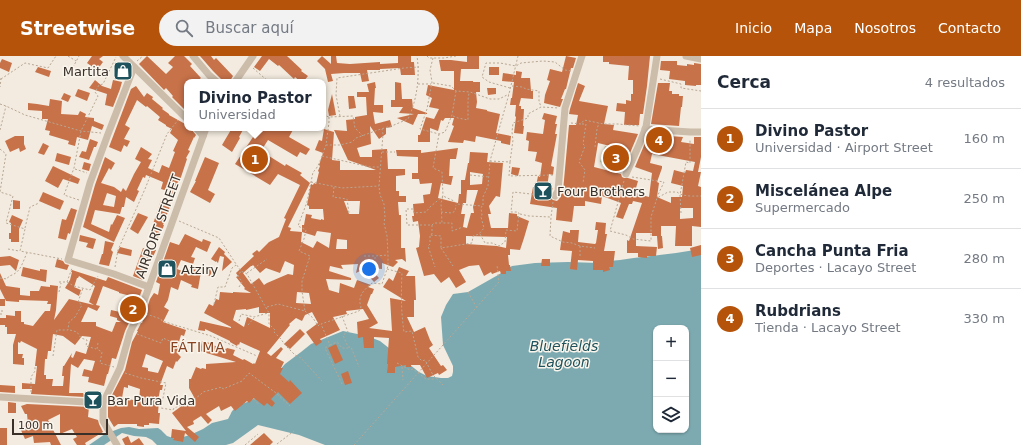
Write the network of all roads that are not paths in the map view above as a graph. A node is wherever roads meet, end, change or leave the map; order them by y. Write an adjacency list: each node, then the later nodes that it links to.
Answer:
1 (123, 56): 8 (street)
2 (193, 56): 9 (street)
3 (253, 56): 10 (street)
4 (582, 56): 18 (street)
5 (657, 56): 12 (street)
6 (686, 56): 7 (street)
7 (701, 59)
8 (134, 67): 11 (street); 19 (street)
9 (214, 79)
10 (237, 79)
11 (184, 116)
12 (646, 128): 15 (street); 17 (street)
13 (199, 131): 16 (street)
14 (205, 131): 16 (street, AIRPORT STREET)
15 (701, 132)
16 (203, 136): 19 (street, AIRPORT STREET)
17 (625, 175)
18 (554, 196)
19 (149, 287): 21 (street, AIRPORT STREET)
20 (0, 397): 21 (street)
21 (103, 403): 22 (street, AIRPORT STREET)
22 (117, 445)

